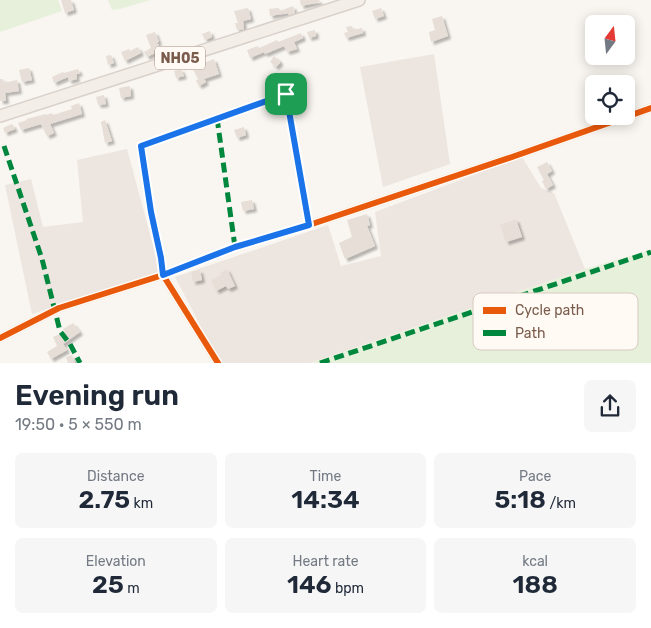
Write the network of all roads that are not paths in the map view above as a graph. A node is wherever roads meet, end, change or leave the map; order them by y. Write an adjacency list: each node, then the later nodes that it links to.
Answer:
1 (359, 0): 3 (main road, NH05)
2 (651, 108): 4 (street)
3 (0, 116)
4 (309, 225): 5 (street); 5 (street)
5 (163, 275): 6 (street); 7 (street)
6 (0, 338)
7 (218, 363)

